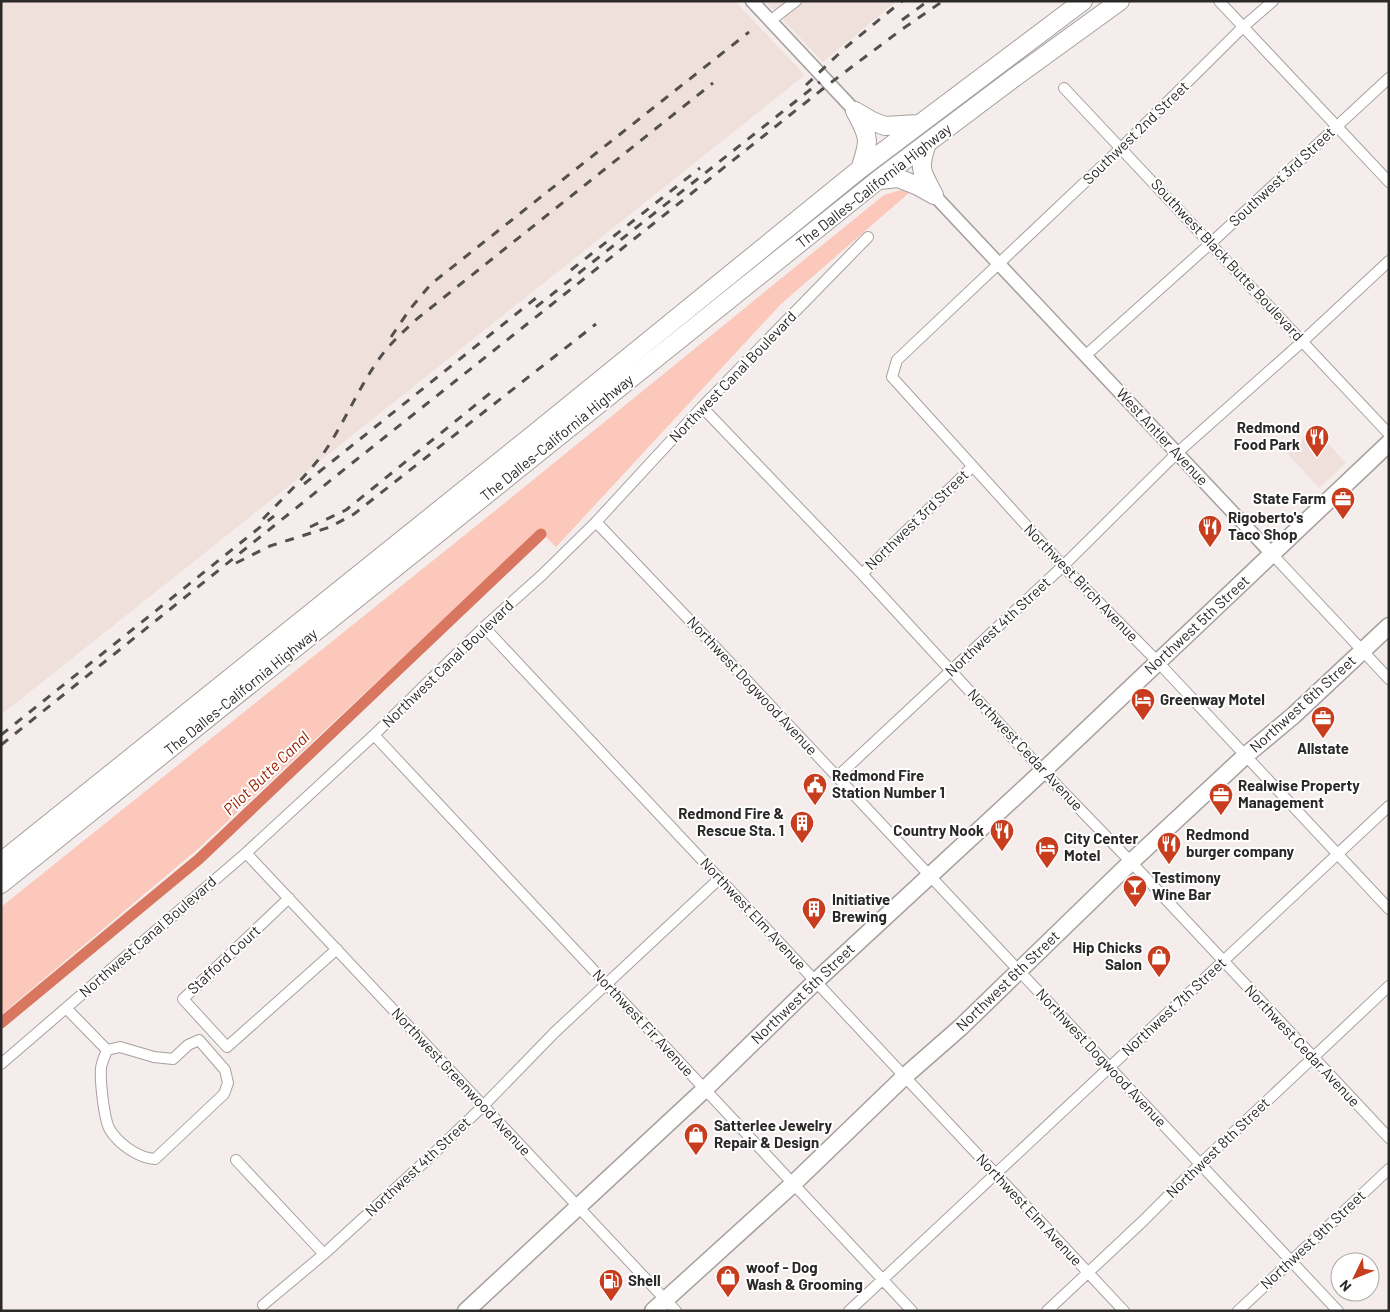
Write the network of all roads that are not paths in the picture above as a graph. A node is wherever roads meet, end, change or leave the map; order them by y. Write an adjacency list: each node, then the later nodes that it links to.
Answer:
1 (752, 1): 7 (street)
2 (796, 1): 7 (street)
3 (1083, 1): 12 (highway, The Dalles-California Highway)
4 (1120, 1): 14 (highway, The Dalles-California Highway)
5 (1219, 1): 8 (street)
6 (1273, 1): 8 (street, Southwest 2nd Street)
7 (770, 21): 11 (street)
8 (1243, 27): 13 (street); 15 (street, Southwest 2nd Street)
9 (1389, 78): 13 (street, Southwest 3rd Street)
10 (1064, 88): 15 (street, Southwest Black Butte Boulevard)
11 (855, 111): 12 (highway); 16 (highway)
12 (918, 124): 16 (highway, The Dalles-California Highway)
13 (1336, 126): 18 (street); 21 (street, Southwest 3rd Street)
14 (927, 144): 17 (highway, The Dalles-California Highway); 19 (highway)
15 (1121, 148): 21 (street, Southwest Black Butte Boulevard); 23 (street, Southwest 2nd Street)
16 (860, 169): 49 (highway, The Dalles-California Highway)
17 (878, 180): 19 (highway); 53 (highway, The Dalles-California Highway)
18 (1389, 182)
19 (934, 195): 23 (street, West Antler Avenue)
20 (868, 238): 27 (street, Northwest Canal Boulevard)
21 (1211, 243): 24 (street, Southwest Black Butte Boulevard); 25 (street, Southwest 3rd Street)
22 (1389, 261): 24 (street, Northwest 4th Street)
23 (998, 264): 25 (street, West Antler Avenue); 26 (street, Southwest 2nd Street)
24 (1303, 341): 28 (street, Southwest Black Butte Boulevard); 30 (street, Northwest 4th Street)
25 (1086, 355): 30 (street, West Antler Avenue)
26 (897, 360): 31 (street, Northwest Birch Avenue)
27 (702, 407): 32 (street, Northwest Canal Boulevard); 35 (street, Northwest Cedar Avenue)
28 (1389, 434)
29 (1389, 443): 33 (main road, Northwest 5th Street)
30 (1177, 453): 33 (street, West Antler Avenue); 34 (street, Northwest 4th Street)
31 (972, 467): 34 (street, Northwest Birch Avenue); 35 (street, Northwest 3rd Street)
32 (596, 522): 37 (street, Northwest Canal Boulevard); 45 (street, Northwest Dogwood Avenue)
33 (1272, 554): 38 (street, West Antler Avenue); 39 (main road, Northwest 5th Street)
34 (1063, 566): 39 (street, Northwest Birch Avenue); 40 (street, Northwest 4th Street)
35 (862, 574): 40 (street, Northwest Cedar Avenue)
36 (1389, 626): 38 (main road, Northwest 6th Street)
37 (484, 627): 42 (street, Northwest Canal Boulevard); 52 (street, Northwest Elm Avenue)
38 (1362, 651): 41 (street, West Antler Avenue); 43 (main road, Northwest 6th Street)
39 (1157, 661): 43 (street, Northwest Birch Avenue); 44 (main road, Northwest 5th Street)
40 (951, 671): 44 (street, Northwest Cedar Avenue); 45 (street, Northwest 4th Street)
41 (1389, 679)
42 (374, 735): 47 (street, Northwest Canal Boulevard); 60 (street, Northwest Fir Avenue)
43 (1245, 756): 48 (street, Northwest Birch Avenue); 50 (main road, Northwest 6th Street)
44 (1043, 770): 50 (street, Northwest Cedar Avenue); 51 (main road, Northwest 5th Street)
45 (837, 776): 51 (street, Northwest Dogwood Avenue)
46 (1389, 806): 48 (street, Northwest 7th Street)
47 (246, 853): 54 (street, Northwest Greenwood Avenue); 62 (street, Northwest Canal Boulevard)
48 (1337, 854): 55 (street, Northwest Birch Avenue); 57 (street, Northwest 7th Street)
49 (1, 862)
50 (1131, 862): 57 (street, Northwest Cedar Avenue); 58 (main road, Northwest 6th Street)
51 (930, 875): 58 (street, Northwest Dogwood Avenue); 59 (main road, Northwest 5th Street)
52 (719, 879): 59 (street, Northwest Elm Avenue); 60 (street, Northwest 4th Street)
53 (1, 884)
54 (289, 898): 56 (street, Northwest Greenwood Avenue); 56 (street, Stafford Court)
55 (1389, 910)
56 (336, 949): 69 (street, Northwest Greenwood Avenue)
57 (1222, 960): 64 (street, Northwest Cedar Avenue); 66 (street, Northwest 7th Street)
58 (1019, 970): 66 (street, Northwest Dogwood Avenue); 67 (main road, Northwest 6th Street)
59 (816, 981): 67 (street, Northwest Elm Avenue); 68 (main road, Northwest 5th Street)
60 (606, 984): 68 (street, Northwest Fir Avenue); 69 (street, Northwest 4th Street)
61 (1389, 986): 64 (street, Northwest 8th Street)
62 (66, 1008): 63 (street); 65 (street, Northwest Canal Boulevard)
63 (107, 1050): 63 (street)
64 (1314, 1057): 70 (street, Northwest Cedar Avenue); 72 (street, Northwest 8th Street)
65 (1, 1064)
66 (1110, 1067): 72 (street, Northwest Dogwood Avenue); 74 (street, Northwest 7th Street)
67 (904, 1076): 74 (street, Northwest Elm Avenue); 75 (main road, Northwest 6th Street)
68 (704, 1089): 75 (street, Northwest Fir Avenue); 76 (main road, Northwest 5th Street)
69 (483, 1106): 76 (street, Northwest Greenwood Avenue); 77 (street, Northwest 4th Street)
70 (1389, 1138)
71 (236, 1160): 77 (street)
72 (1200, 1164): 78 (street, Northwest Dogwood Avenue); 79 (street, Northwest 8th Street)
73 (1389, 1169): 78 (street, Northwest 9th Street)
74 (996, 1174): 79 (street, Northwest Elm Avenue); 80 (street, Northwest 7th Street)
75 (794, 1184): 80 (street, Northwest Fir Avenue); 82 (main road, Northwest 6th Street)
76 (578, 1207): 82 (street, Northwest Greenwood Avenue); 83 (main road, Northwest 5th Street)
77 (324, 1254): 81 (street, Northwest 4th Street)
78 (1292, 1260): 88 (street, Northwest 9th Street); 89 (street, Northwest Dogwood Avenue)
79 (1088, 1272): 86 (street, Northwest 8th Street); 87 (street, Northwest Elm Avenue)
80 (883, 1280): 84 (street, Northwest 7th Street); 85 (street, Northwest Fir Avenue)
81 (263, 1304)
82 (665, 1307)
83 (466, 1311)
84 (849, 1311)
85 (912, 1311)
86 (1047, 1311)
87 (1124, 1311)
88 (1238, 1311)
89 (1338, 1311)

